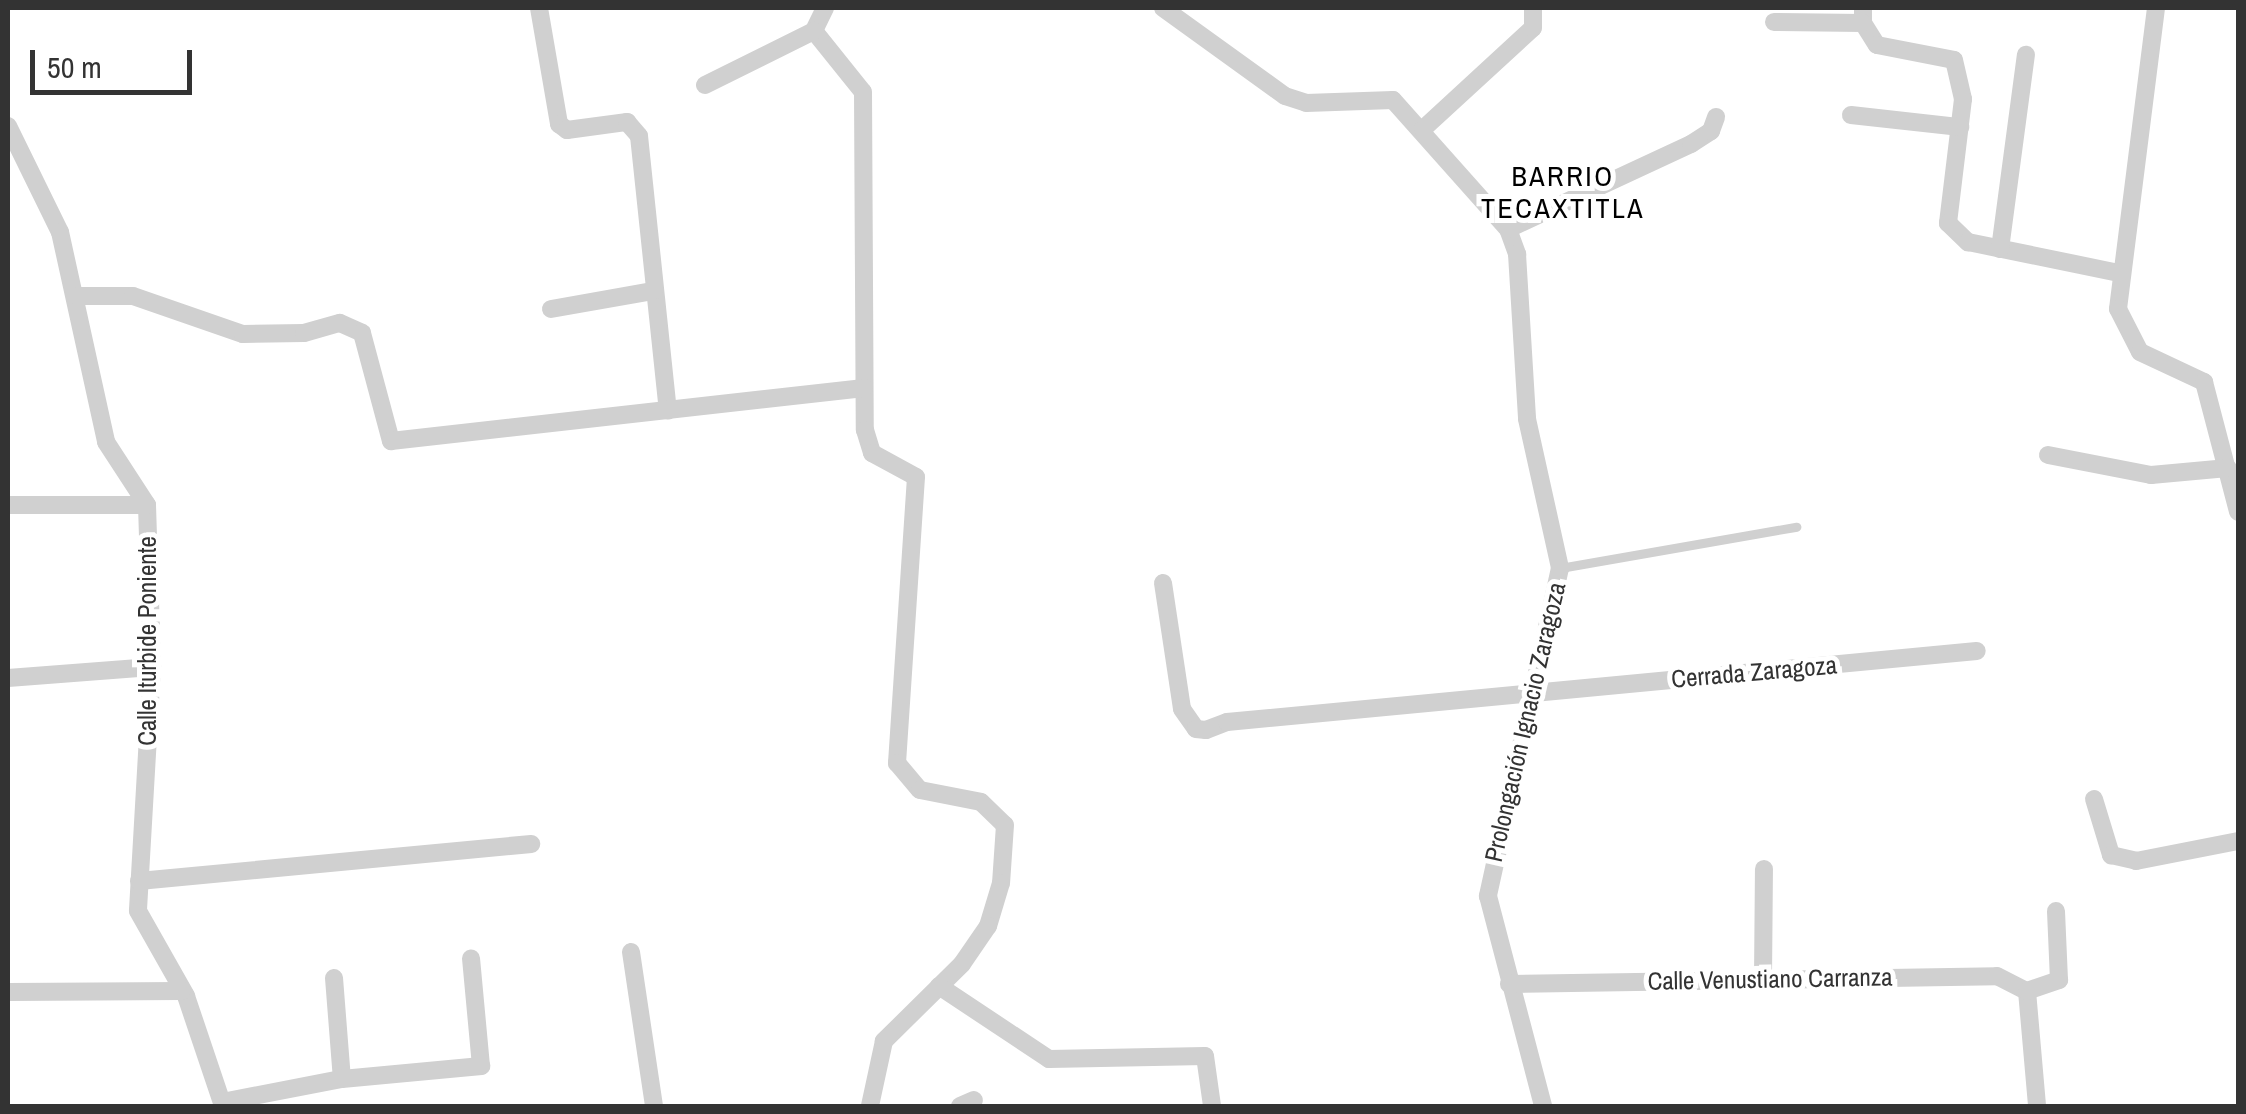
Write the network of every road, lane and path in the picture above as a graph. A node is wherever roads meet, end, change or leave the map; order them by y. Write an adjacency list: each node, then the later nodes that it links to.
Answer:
1 (539, 8): 19 (street)
2 (824, 8): 8 (street)
3 (1163, 8): 15 (street, Prolongación Ignacio Zaragoza)
4 (1532, 8): 15 (street)
5 (2156, 8): 18 (street)
6 (1863, 15): 7 (street); 14 (street)
7 (1774, 22)
8 (814, 30): 10 (street); 22 (street)
9 (2026, 56): 17 (street)
10 (705, 85)
11 (1851, 115): 14 (street)
12 (1716, 118): 16 (street)
13 (8, 126): 20 (street, Calle Iturbide Poniente)
14 (1960, 127): 17 (street)
15 (1423, 129): 16 (street, Prolongación Ignacio Zaragoza)
16 (1508, 229): 30 (street, Prolongación Ignacio Zaragoza)
17 (2000, 249): 18 (street)
18 (2118, 273): 25 (street)
19 (653, 292): 21 (street); 23 (street)
20 (78, 296): 23 (street); 26 (street, Calle Iturbide Poniente)
21 (550, 309)
22 (864, 388): 23 (street); 47 (street)
23 (668, 410)
24 (2048, 455): 25 (street)
25 (2228, 468): 28 (street)
26 (147, 504): 27 (street); 33 (street, Calle Iturbide Poniente)
27 (8, 505)
28 (2238, 512)
29 (1796, 527): 30 (lane)
30 (1560, 568): 35 (street, Prolongación Ignacio Zaragoza)
31 (1163, 583): 35 (street, Cerrada Zaragoza)
32 (1977, 651): 35 (street, Cerrada Zaragoza)
33 (152, 667): 34 (street); 40 (street, Calle Iturbide Poniente)
34 (8, 678)
35 (1532, 694): 46 (street, Prolongación Ignacio Zaragoza)
36 (2094, 799): 37 (street)
37 (2238, 841)
38 (532, 844): 40 (street)
39 (1764, 869): 45 (street)
40 (139, 880): 48 (street, Calle Iturbide Poniente)
41 (2056, 911): 49 (street)
42 (631, 952): 53 (street)
43 (470, 958): 51 (street)
44 (334, 978): 51 (street)
45 (1762, 980): 46 (street, Calle Venustiano Carranza); 49 (street, Calle Venustiano Carranza)
46 (1509, 984): 56 (street, Prolongación Ignacio Zaragoza)
47 (939, 986): 54 (street); 55 (street)
48 (182, 991): 50 (street); 52 (street, Calle Iturbide Poniente)
49 (2027, 991): 57 (street)
50 (8, 992)
51 (342, 1079): 52 (street)
52 (222, 1104)
53 (654, 1106)
54 (870, 1106)
55 (1212, 1106)
56 (1543, 1106)
57 (2037, 1106)

